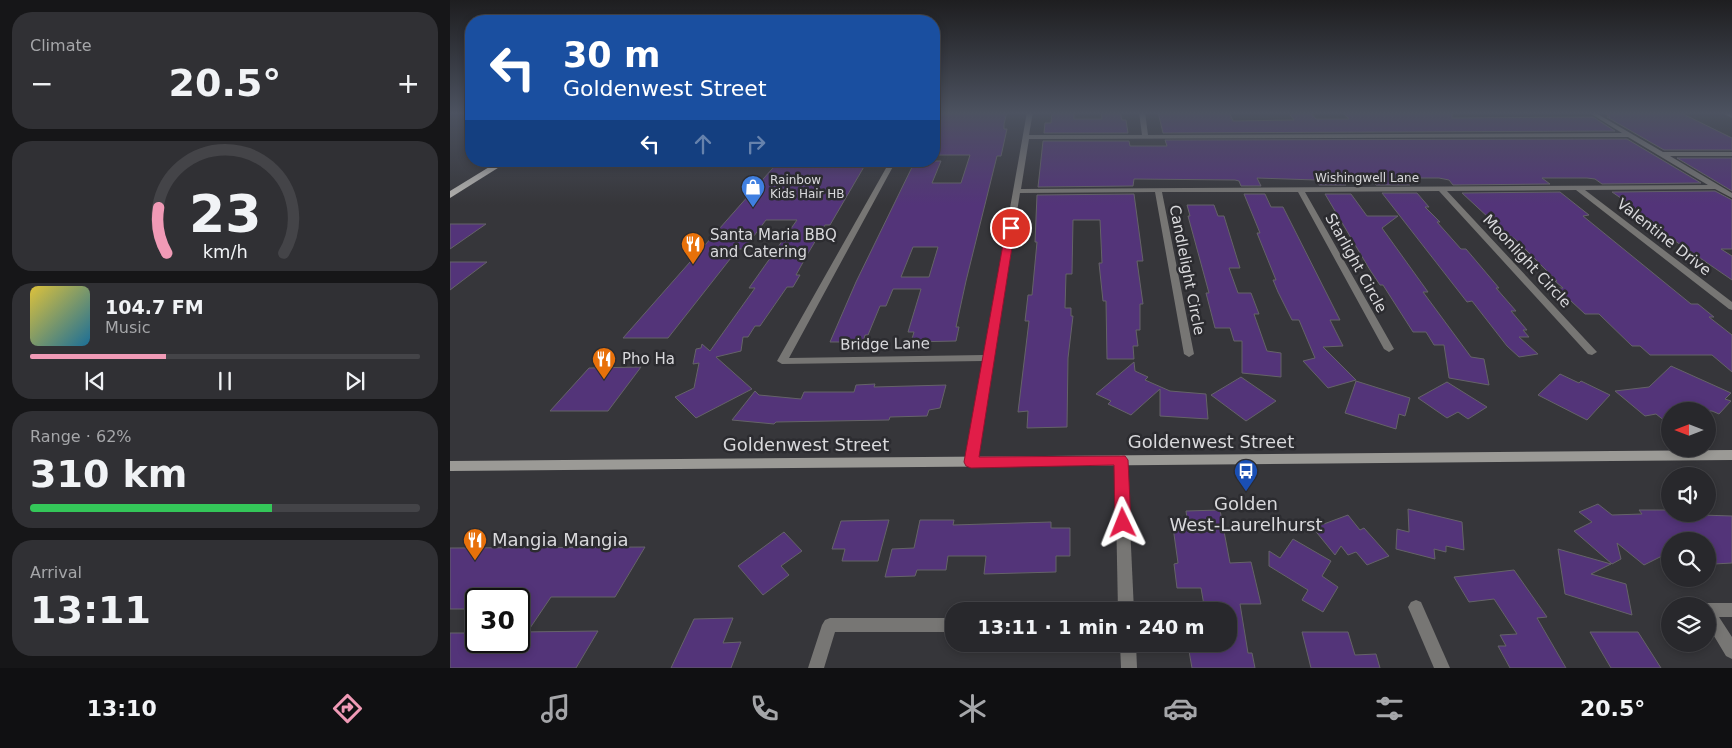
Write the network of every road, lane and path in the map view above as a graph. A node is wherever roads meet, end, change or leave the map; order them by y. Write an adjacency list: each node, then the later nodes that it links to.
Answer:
1 (1025, 143): 12 (street)
2 (1644, 143): 3 (street)
3 (1661, 154): 4 (street); 8 (street)
4 (1732, 154)
5 (495, 167): 13 (main road)
6 (890, 167): 19 (street, Bridge Lane)
7 (1578, 188): 8 (street, Wishingwell Lane); 10 (street, Wishingwell Lane); 15 (street, Valentine Drive)
8 (1718, 188): 14 (street)
9 (1300, 189): 10 (street, Wishingwell Lane); 11 (street, Wishingwell Lane); 16 (street, Starlight Circle)
10 (1442, 189): 17 (street, Moonlight Circle)
11 (1158, 190): 12 (street, Wishingwell Lane); 18 (street, Candlelight Circle)
12 (1017, 191): 19 (street)
13 (450, 195)
14 (1732, 196)
15 (1732, 307)
16 (1388, 349)
17 (1592, 352)
18 (1189, 354)
19 (989, 358): 22 (street)
20 (1732, 455): 21 (main road, Goldenwest Street)
21 (1120, 460): 22 (main road, Goldenwest Street); 24 (street)
22 (971, 462): 23 (main road, Goldenwest Street)
23 (450, 466)
24 (1126, 602)
25 (1416, 607): 34 (street)
26 (1732, 610): 27 (street)
27 (1716, 611)
28 (1716, 624): 30 (street)
29 (945, 625): 32 (street)
30 (1732, 651)
31 (1128, 652): 33 (street)
32 (816, 668)
33 (1129, 668)
34 (1442, 668)

